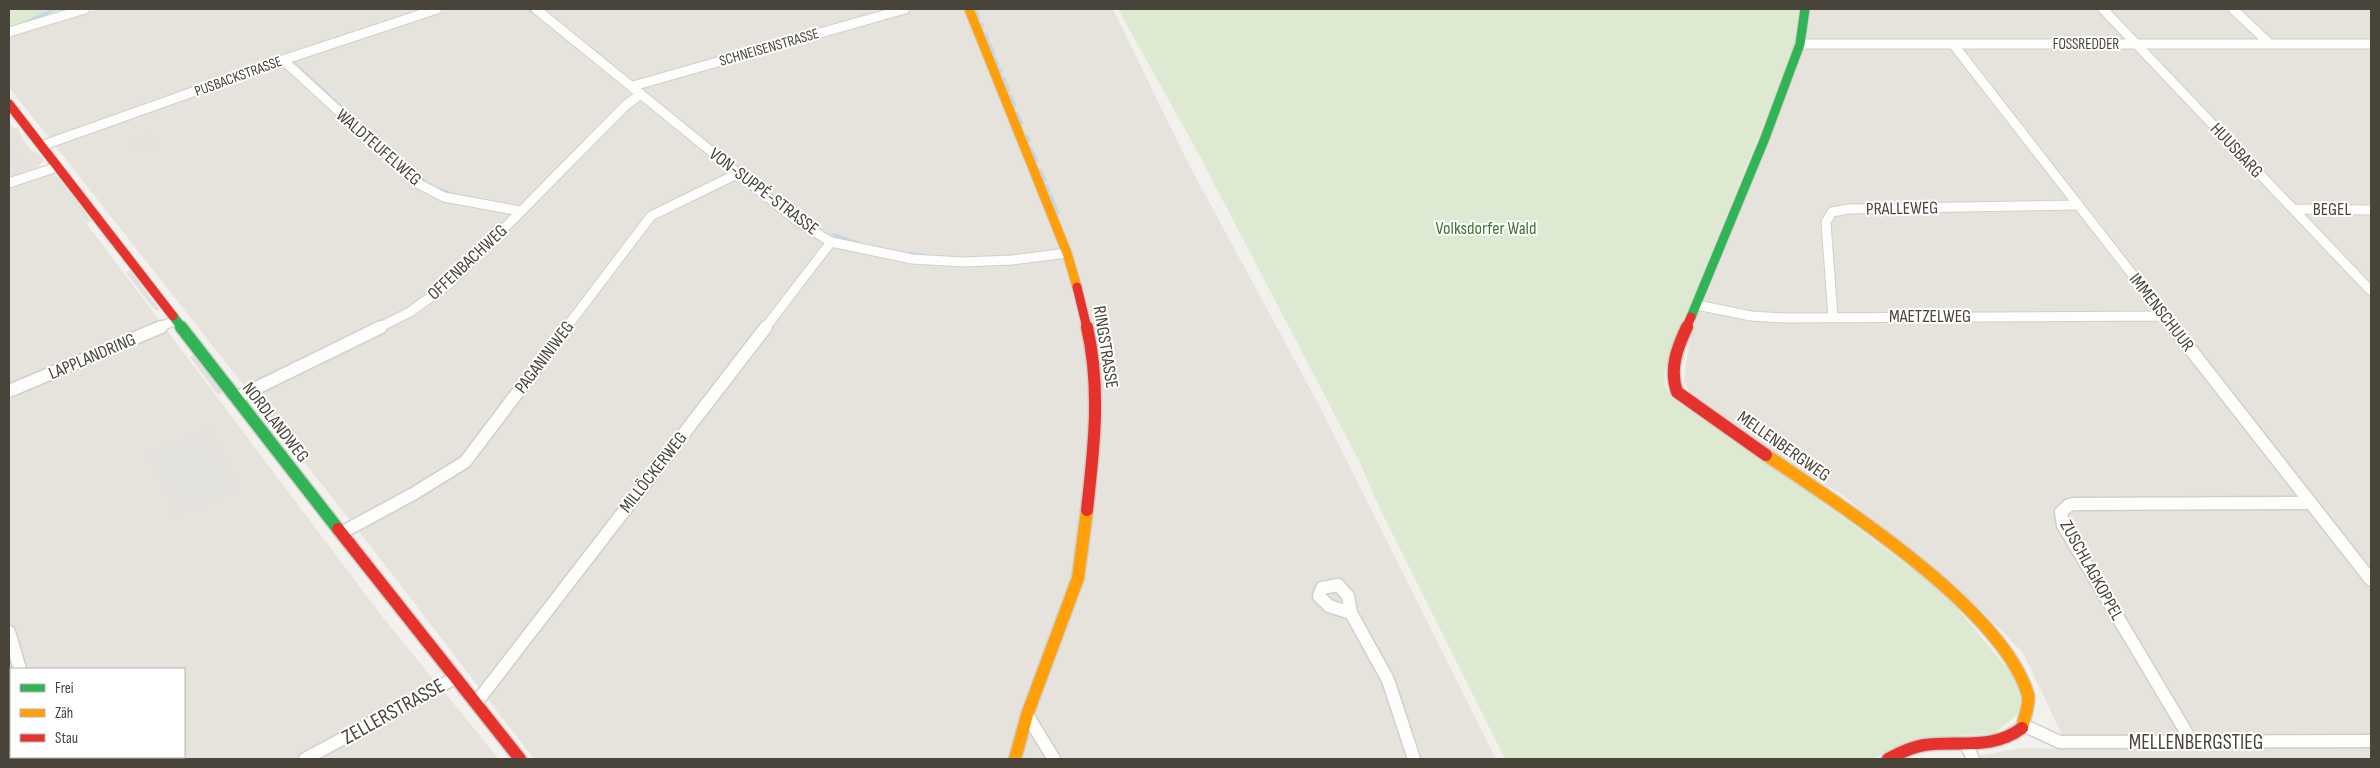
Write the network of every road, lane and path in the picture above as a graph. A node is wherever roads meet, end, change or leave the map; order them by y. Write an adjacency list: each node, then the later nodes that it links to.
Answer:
1 (85, 9): 9 (street)
2 (437, 9): 15 (street, PUSBACKSTRASSE)
3 (536, 9): 16 (street, VON-SUPPÉ-STRASSE)
4 (905, 9): 16 (street, SCHNEISENSTRASSE)
5 (970, 9): 27 (street, RINGSTRASSE)
6 (1805, 9): 10 (street, MELLENBERGWEG)
7 (2103, 9): 12 (street, HUUSBARG)
8 (2232, 9): 13 (street)
9 (9, 32)
10 (1800, 44): 11 (street, FOSSREDDER); 29 (street, MELLENBERGWEG)
11 (1953, 44): 12 (street, FOSSREDDER); 22 (street, IMMENSCHUUR)
12 (2137, 44): 13 (street, FOSSREDDER); 23 (street, HUUSBARG)
13 (2270, 44): 14 (street, FOSSREDDER)
14 (2371, 44)
15 (283, 60): 18 (street, PUSBACKSTRASSE); 25 (street, WALDTEUFELWEG)
16 (637, 90): 20 (street, VON-SUPPÉ-STRASSE); 25 (street, OFFENBACHWEG)
17 (9, 104): 18 (street, NORDLANDWEG)
18 (41, 146): 19 (street, NORDLANDWEG)
19 (57, 167): 21 (street); 32 (street, NORDLANDWEG)
20 (739, 173): 26 (street, VON-SUPPÉ-STRASSE); 36 (street, PAGANINIWEG)
21 (9, 183)
22 (2078, 205): 30 (street, IMMENSCHUUR); 31 (street, PRALLEWEG)
23 (2294, 210): 24 (street, BEGEL); 28 (street, HUUSBARG)
24 (2371, 210)
25 (520, 211): 34 (street, OFFENBACHWEG)
26 (831, 242): 27 (street, VON-SUPPÉ-STRASSE); 43 (street, MILLÖCKERWEG)
27 (1067, 253): 44 (street, RINGSTRASSE)
28 (2371, 291)
29 (1697, 305): 31 (street, MAETZELWEG); 45 (street, MELLENBERGWEG)
30 (2164, 316): 31 (street, MAETZELWEG); 35 (street, IMMENSCHUUR)
31 (1833, 317)
32 (176, 320): 33 (street, LAPPLANDRING); 34 (street, NORDLANDWEG)
33 (9, 391)
34 (236, 398): 36 (street, NORDLANDWEG)
35 (2311, 503): 37 (street, IMMENSCHUUR); 47 (street, ZUSCHLAGKOPPEL)
36 (341, 534): 42 (street, NORDLANDWEG)
37 (2371, 580)
38 (1351, 613): 53 (street)
39 (9, 632): 40 (street)
40 (12, 653): 41 (street)
41 (20, 668)
42 (455, 678): 43 (street, NORDLANDWEG); 49 (street, ZELLERSTRASSE)
43 (476, 703): 50 (street, NORDLANDWEG)
44 (1027, 715): 51 (street, RINGSTRASSE); 52 (street)
45 (2025, 726): 47 (street, MELLENBERGSTIEG); 48 (street)
46 (2371, 741): 47 (street, MELLENBERGSTIEG)
47 (2192, 742)
48 (1966, 744): 54 (street); 55 (street)
49 (305, 759)
50 (520, 759)
51 (1015, 759)
52 (1054, 759)
53 (1414, 759)
54 (1888, 759)
55 (1974, 759)

